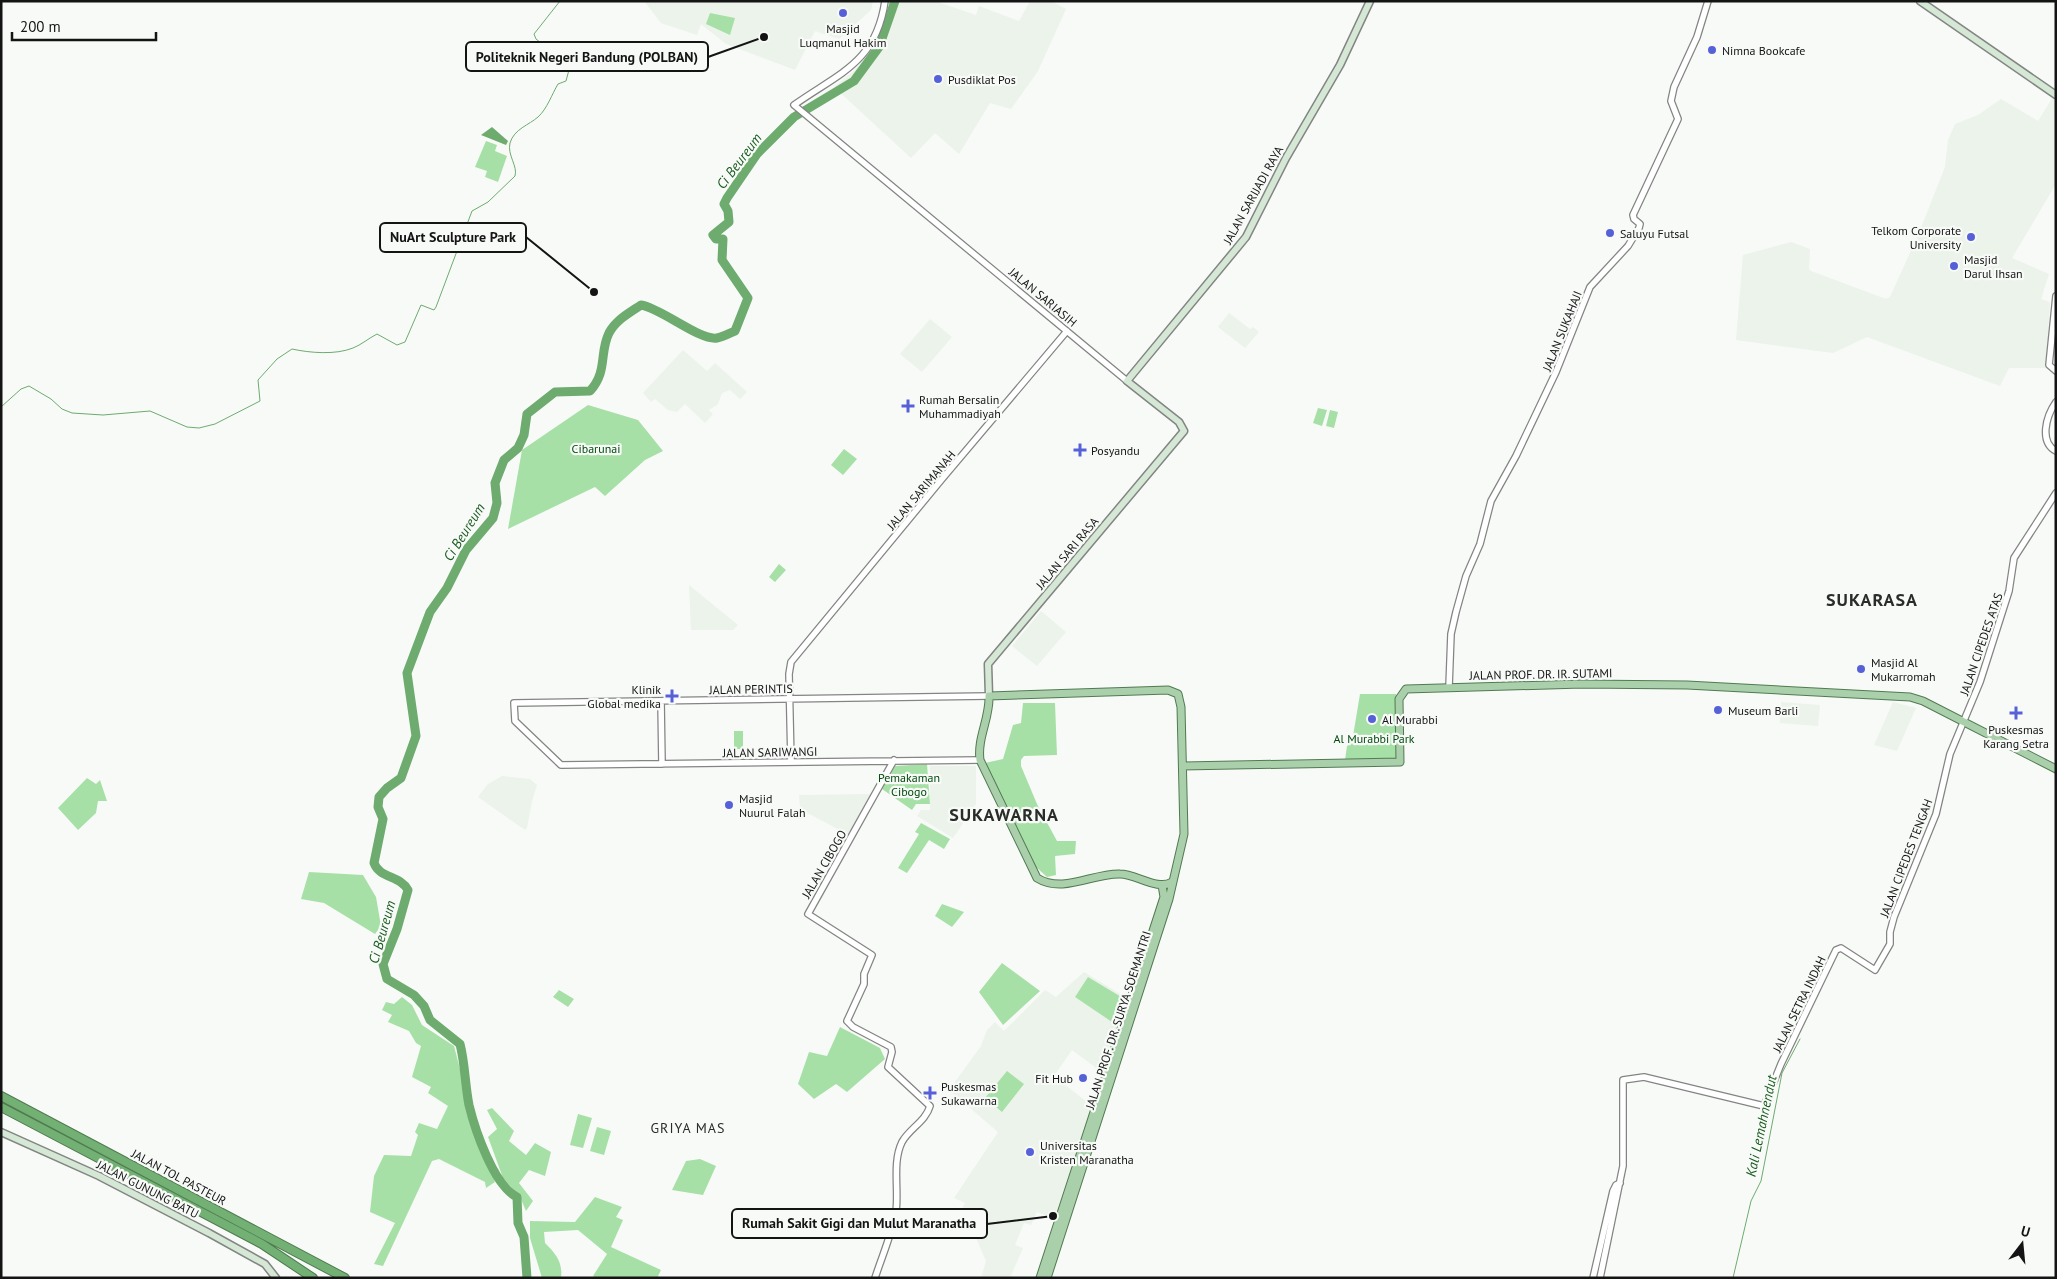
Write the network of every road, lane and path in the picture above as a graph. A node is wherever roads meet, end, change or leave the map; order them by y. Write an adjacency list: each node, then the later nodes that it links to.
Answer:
1 (885, 1): 7 (street, JALAN SARIASIH)
2 (1370, 1): 9 (main road, JALAN SARIJADI RAYA)
3 (1708, 1): 14 (street, JALAN SUKAHAJI)
4 (1920, 1): 5 (main road)
5 (2056, 95)
6 (2056, 296): 8 (street)
7 (1068, 331): 9 (street, JALAN SARIASIH); 16 (street, JALAN SARIMANAH)
8 (2056, 371)
9 (1127, 381): 11 (main road, JALAN SARIASIH)
10 (2056, 402): 12 (street)
11 (1184, 431): 15 (main road, JALAN SARI RASA)
12 (2056, 451)
13 (2056, 493): 18 (street, JALAN CIPEDES ATAS)
14 (1449, 687): 18 (main road, JALAN PROF. DR. IR. SUTAMI); 24 (main road, JALAN PROF. DR. IR. SUTAMI)
15 (989, 696): 16 (street, JALAN PERINTIS); 20 (main road); 24 (main road, JALAN PROF. DR. SURYA SOEMANTRI)
16 (790, 698): 17 (street, JALAN PERINTIS); 21 (street)
17 (661, 701): 22 (street); 23 (street, JALAN PERINTIS)
18 (1964, 723): 25 (main road, JALAN PROF. DR. IR. SUTAMI); 28 (street, JALAN CIPEDES TENGAH)
19 (894, 760): 20 (street, JALAN SARIWANGI); 21 (street, JALAN SARIWANGI); 38 (street, JALAN CIBOGO)
20 (980, 760): 27 (main road)
21 (791, 762): 22 (street, JALAN SARIWANGI)
22 (662, 764): 23 (street, JALAN SARIWANGI)
23 (561, 765)
24 (1183, 766): 26 (main road, JALAN PROF. DR. SURYA SOEMANTRI)
25 (2056, 769)
26 (1172, 882): 27 (main road); 40 (main road, JALAN PROF. DR. SURYA SOEMANTRI)
27 (1162, 885): 39 (main road, JALAN PROF. DR. SURYA SOEMANTRI)
28 (1875, 970): 32 (street, JALAN SETRA INDAH)
29 (1, 1096): 33 (highway, JALAN TOL PASTEUR)
30 (1, 1107): 35 (highway, JALAN TOL PASTEUR)
31 (1, 1132): 34 (main road, JALAN GUNUNG BATU)
32 (1620, 1183): 41 (street); 42 (street)
33 (310, 1259): 36 (highway); 37 (highway, JALAN TOL PASTEUR)
34 (276, 1278)
35 (313, 1278)
36 (335, 1278)
37 (345, 1278)
38 (875, 1278)
39 (1040, 1278)
40 (1047, 1278)
41 (1593, 1278)
42 (1600, 1278)

